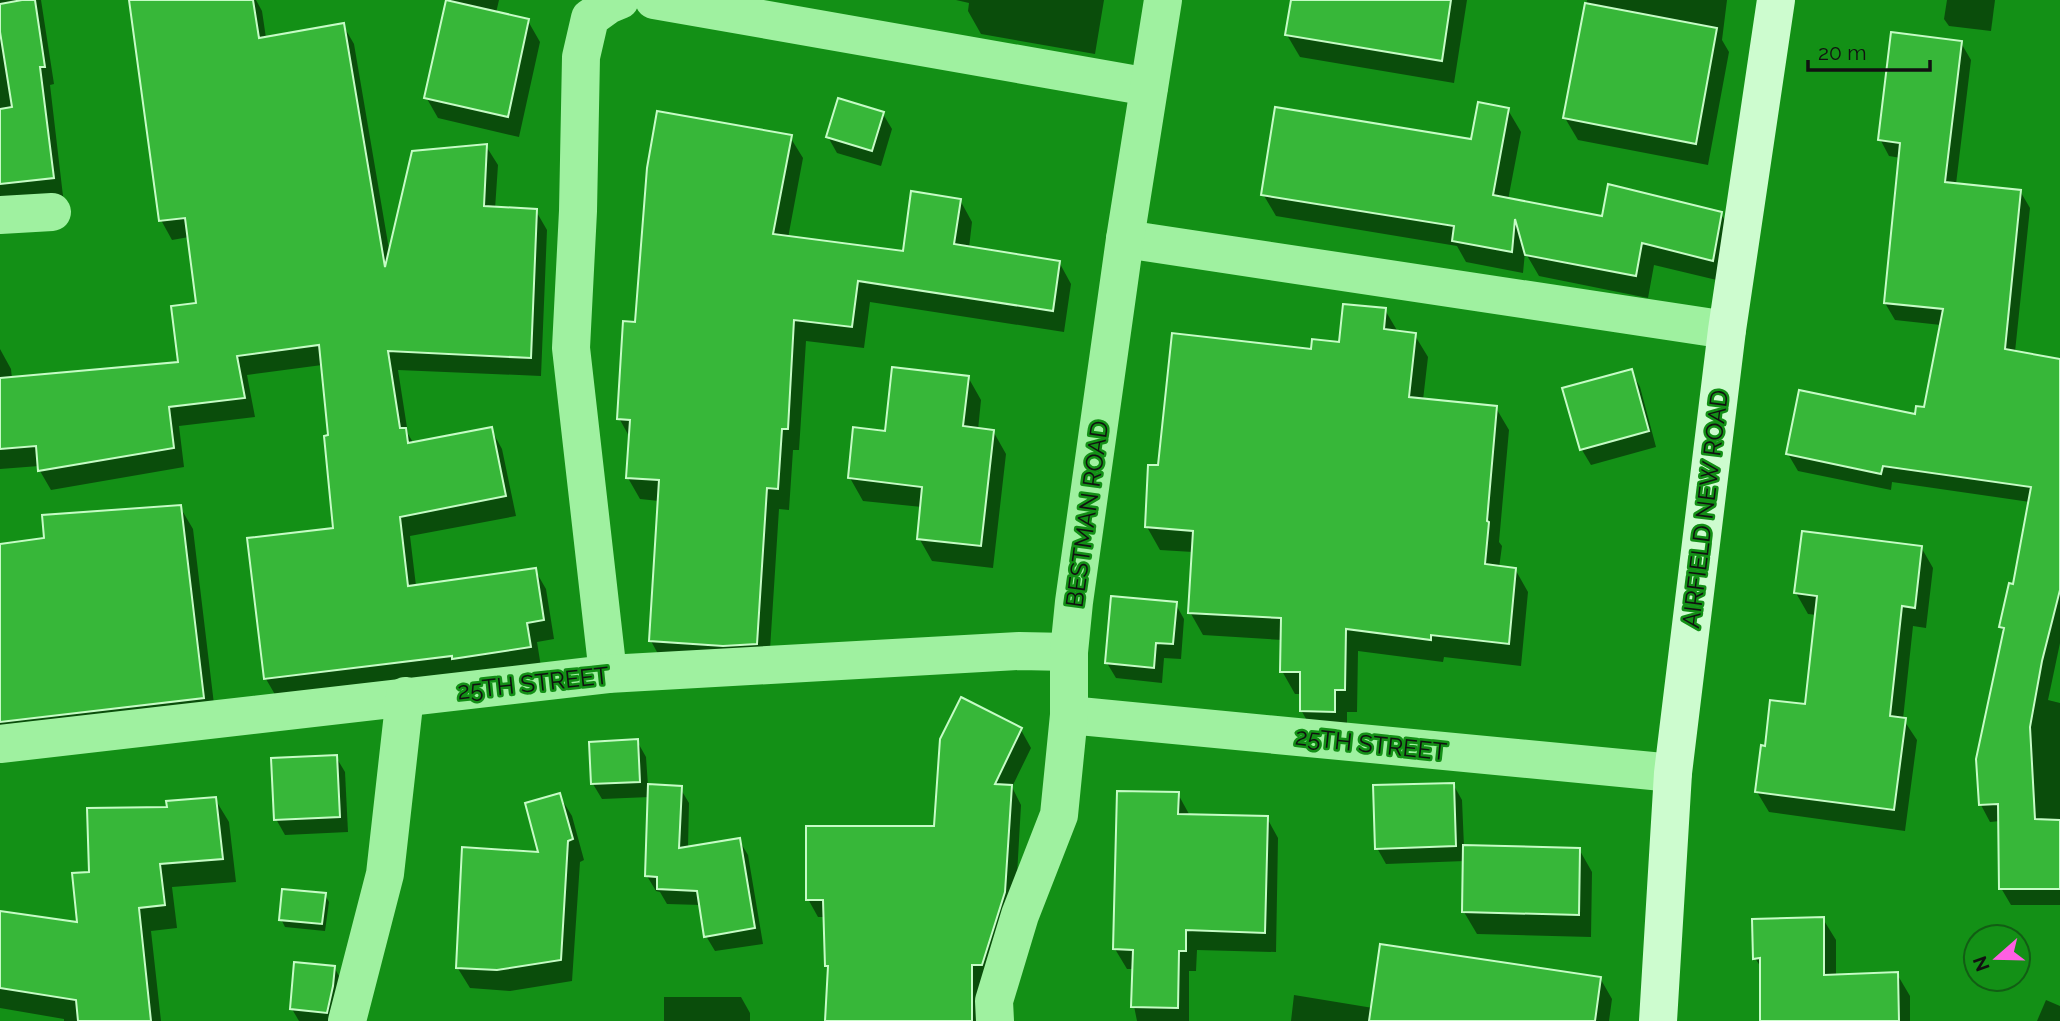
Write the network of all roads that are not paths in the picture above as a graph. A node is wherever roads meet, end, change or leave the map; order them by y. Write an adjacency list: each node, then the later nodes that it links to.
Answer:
1 (620, 0): 11 (street)
2 (654, 0): 5 (street)
3 (1163, 0): 5 (street, BESTMAN ROAD)
4 (1776, 0): 9 (street, AIRFIELD NEW ROAD)
5 (1149, 87): 8 (street, BESTMAN ROAD)
6 (52, 212): 7 (street)
7 (0, 215)
8 (1125, 239): 9 (street); 10 (street, BESTMAN ROAD)
9 (1727, 330): 15 (street, AIRFIELD NEW ROAD)
10 (1069, 652): 11 (street, 25TH STREET); 13 (street, BESTMAN ROAD)
11 (608, 674): 12 (street, 25TH STREET)
12 (405, 696): 14 (street, 25TH STREET); 16 (street)
13 (1069, 715): 15 (street, 25TH STREET); 17 (street, BESTMAN ROAD)
14 (0, 744)
15 (1673, 773): 18 (street, AIRFIELD NEW ROAD)
16 (347, 1021)
17 (995, 1021)
18 (1658, 1021)

